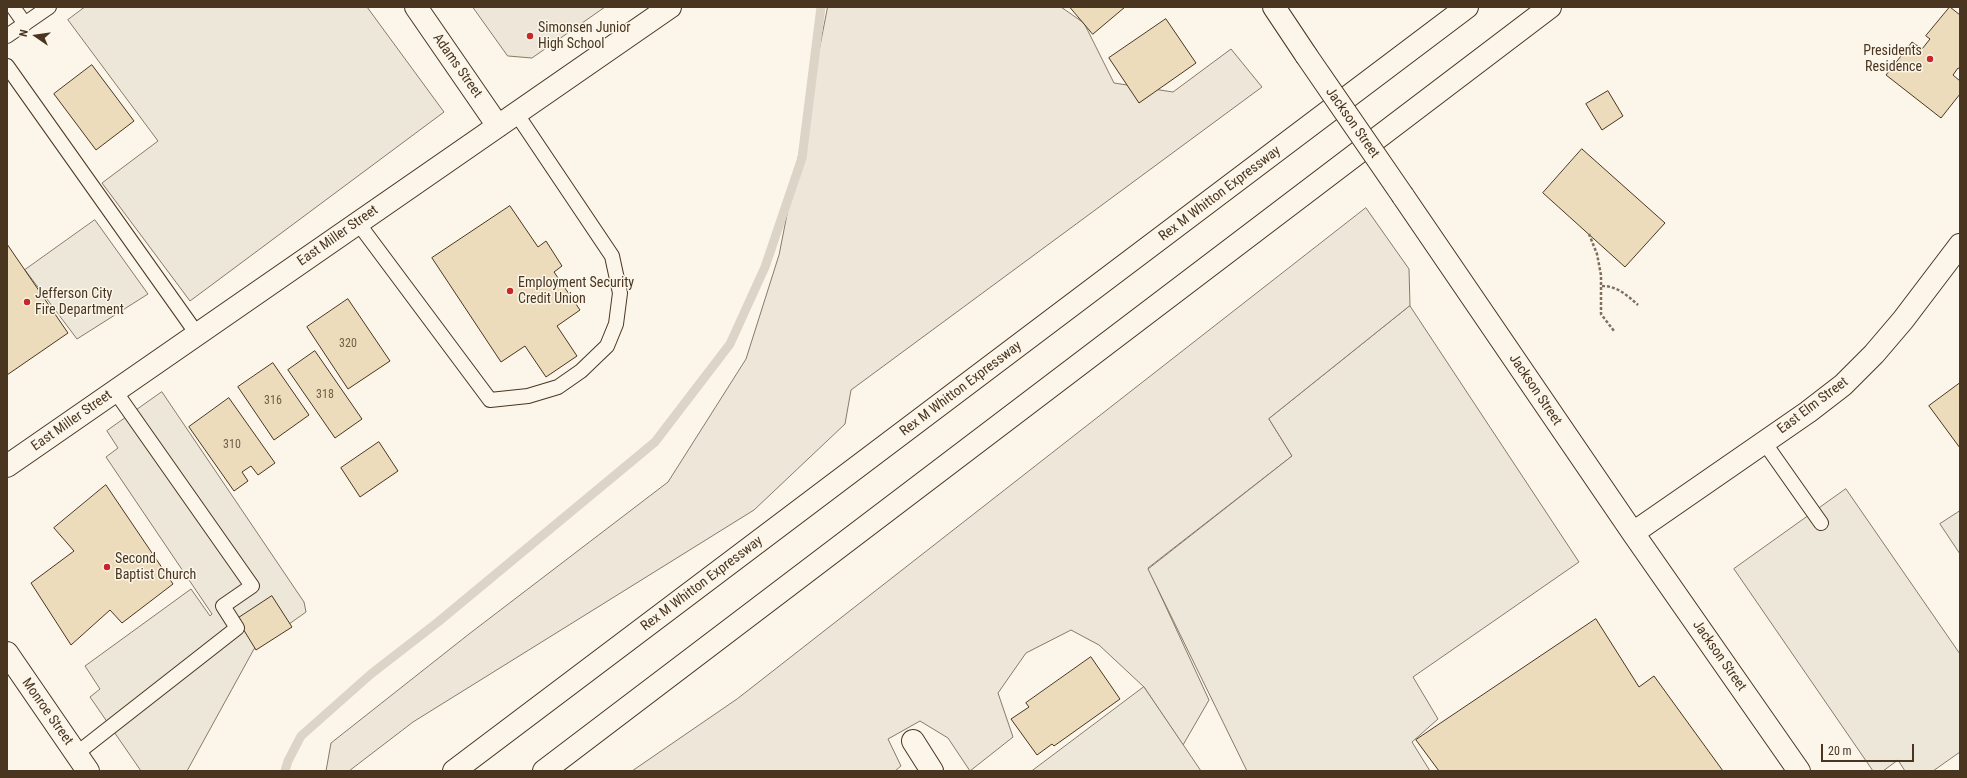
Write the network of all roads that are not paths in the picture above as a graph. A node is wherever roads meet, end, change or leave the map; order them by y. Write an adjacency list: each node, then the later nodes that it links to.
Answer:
1 (13, 7): 8 (lane)
2 (49, 7): 8 (lane)
3 (416, 7): 12 (main road, Adams Street)
4 (670, 7): 11 (main road, East Miller Street)
5 (1274, 7): 20 (main road, Jackson Street, bridge)
6 (1550, 7): 25 (main road)
7 (1460, 11): 24 (main road, Rex M Whitton Expressway)
8 (24, 24): 9 (lane)
9 (7, 36)
10 (7, 66): 15 (lane)
11 (516, 114): 12 (main road, East Miller Street); 13 (lane)
12 (498, 126): 13 (main road, East Miller Street)
13 (358, 223): 15 (main road, East Miller Street)
14 (1960, 245): 17 (main road, East Elm Street)
15 (197, 334): 16 (main road, East Miller Street)
16 (115, 391): 18 (main road, East Miller Street); 23 (lane)
17 (1764, 442): 19 (lane); 20 (main road, East Elm Street)
18 (7, 466)
19 (1821, 523)
20 (1633, 533): 27 (main road, Jackson Street)
21 (7, 653): 23 (main road, Monroe Street)
22 (913, 741): 26 (main road)
23 (83, 766)
24 (454, 771)
25 (544, 771)
26 (932, 771)
27 (1799, 771)

